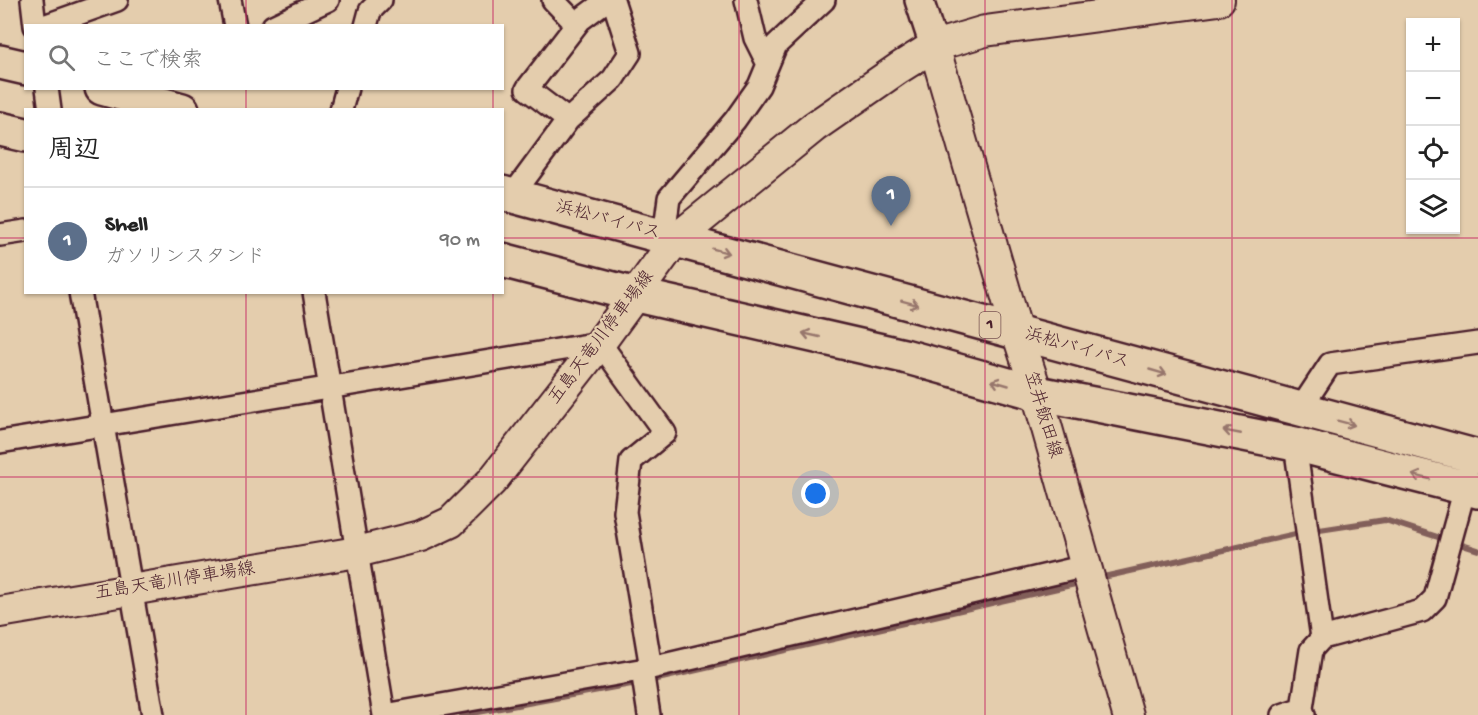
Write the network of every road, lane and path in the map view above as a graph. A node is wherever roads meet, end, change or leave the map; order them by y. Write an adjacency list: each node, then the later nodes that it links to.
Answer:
1 (32, 0): 12 (street)
2 (117, 0): 13 (street)
3 (230, 0): 14 (street)
4 (328, 0): 15 (street)
5 (553, 0): 16 (street)
6 (607, 0): 16 (street)
7 (614, 0): 27 (street)
8 (746, 0): 19 (street)
9 (824, 0): 19 (street)
10 (919, 0): 17 (street)
11 (1219, 0): 17 (main road, 五島天竜川停車場線)
12 (35, 24)
13 (50, 24)
14 (235, 24)
15 (277, 24)
16 (576, 24): 27 (street)
17 (934, 46): 33 (main road, 五島天竜川停車場線); 38 (main road, 笠井飯田線)
18 (0, 62): 20 (highway)
19 (768, 64): 33 (street)
20 (24, 68)
21 (47, 90): 24 (street)
22 (109, 90): 25 (highway)
23 (346, 90): 26 (street)
24 (50, 108)
25 (175, 108)
26 (342, 108)
27 (568, 120): 30 (street)
28 (0, 129): 29 (highway)
29 (24, 135)
30 (507, 195): 33 (highway, 浜松バイパス / 1)
31 (24, 231): 32 (street)
32 (0, 235)
33 (670, 237): 37 (main road, 五島天竜川停車場線); 38 (highway, 浜松バイパス / 1, one-way to 38)
34 (504, 261): 37 (highway)
35 (80, 294): 44 (street)
36 (314, 294): 41 (street)
37 (636, 295): 39 (main road, 五島天竜川停車場線); 42 (highway, one-way to 37)
38 (1017, 332): 42 (main road, 笠井飯田線); 43 (highway, 浜松バイパス / 1, one-way to 43)
39 (600, 343): 41 (street); 49 (main road, 五島天竜川停車場線); 54 (street)
40 (1478, 343): 43 (street)
41 (330, 387): 44 (street); 49 (street)
42 (1037, 393): 46 (highway, one-way to 42); 50 (main road, 笠井飯田線)
43 (1299, 411): 47 (highway, 浜松バイパス / 1, one-way to 47)
44 (102, 425): 45 (street); 51 (street)
45 (0, 442)
46 (1295, 444): 48 (highway, one-way to 46); 53 (street)
47 (1478, 457)
48 (1472, 490): 53 (street)
49 (357, 552): 51 (main road, 五島天竜川停車場線); 57 (street)
50 (1089, 576): 54 (street); 59 (main road, 笠井飯田線)
51 (131, 589): 52 (main road, 五島天竜川停車場線); 56 (street)
52 (1, 607)
53 (1322, 639): 55 (street)
54 (646, 669): 57 (street); 58 (street)
55 (1303, 711): 60 (street)
56 (153, 715)
57 (385, 715)
58 (649, 715)
59 (1128, 715)
60 (1282, 715)

